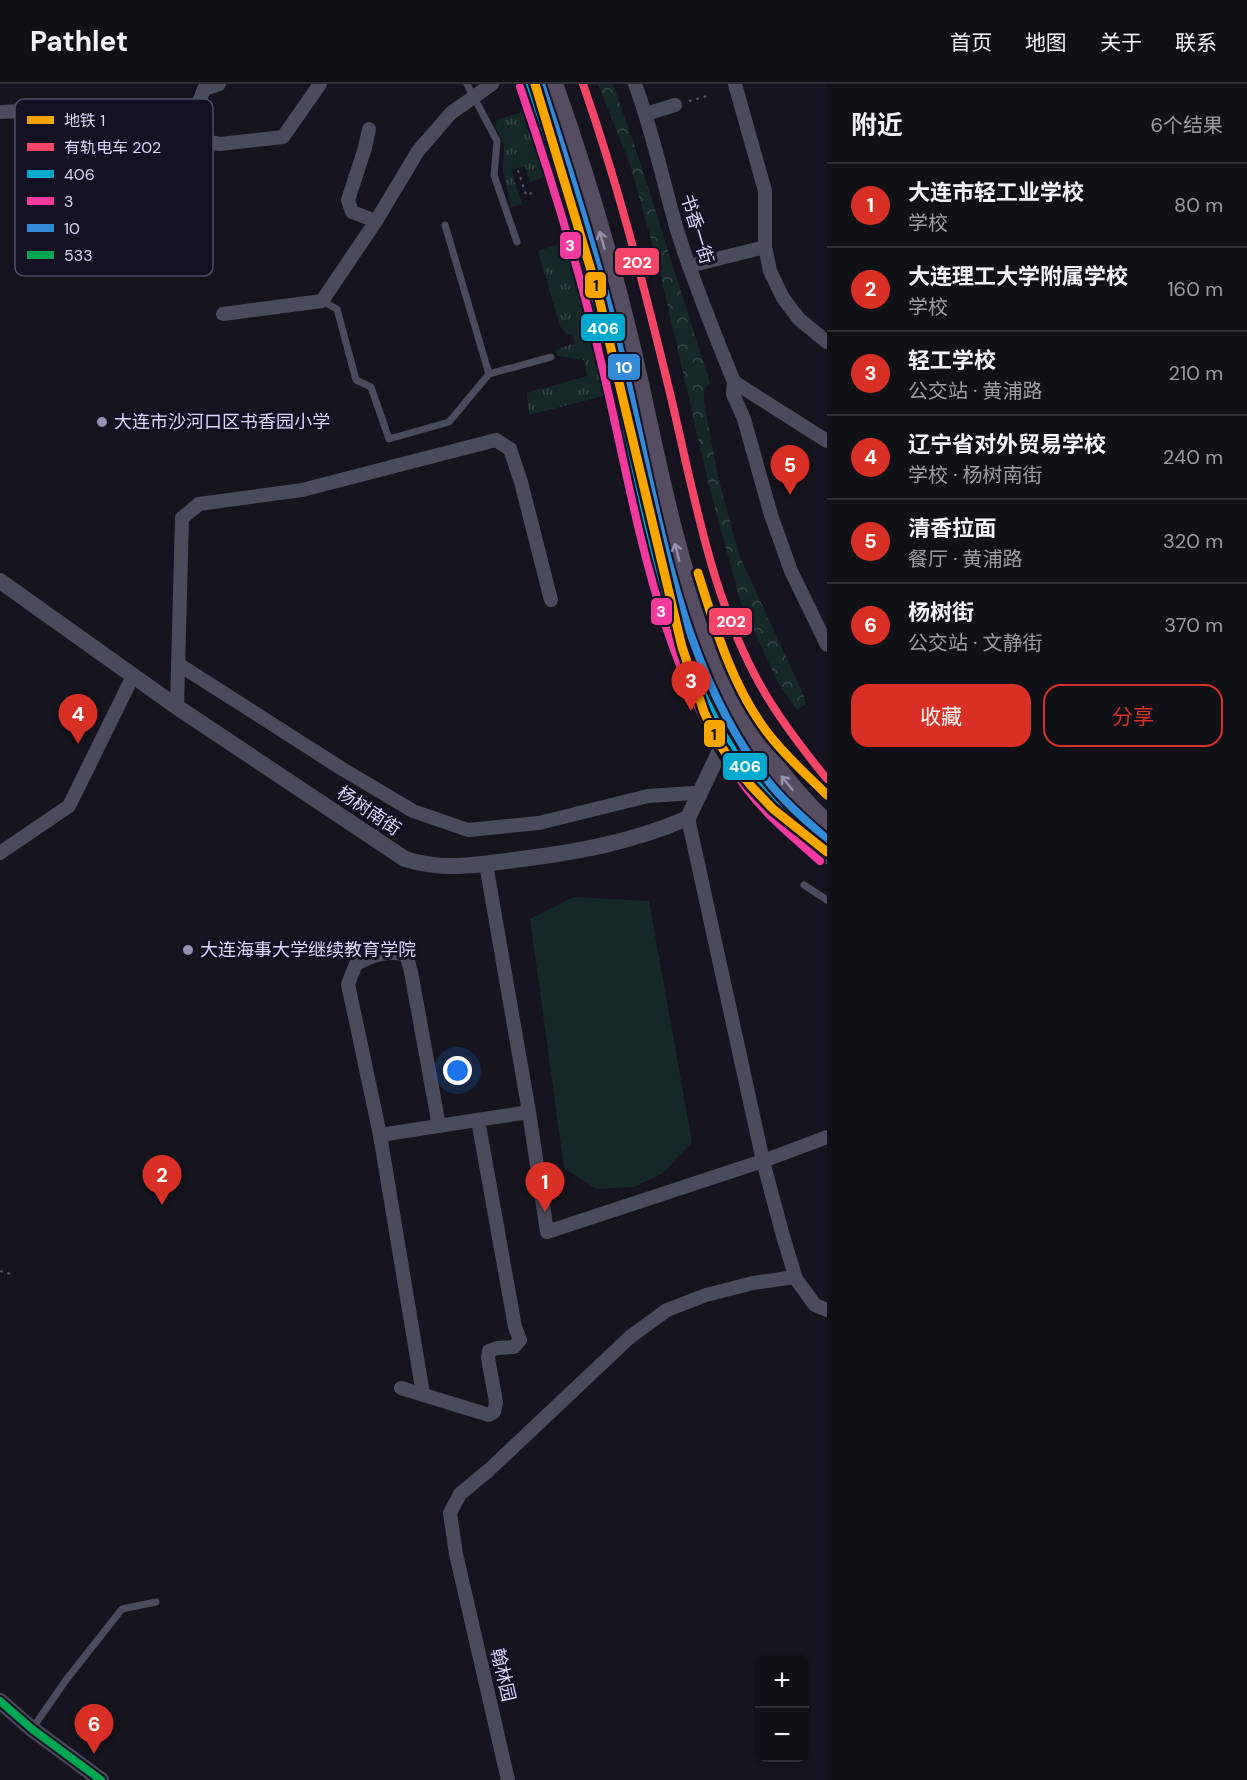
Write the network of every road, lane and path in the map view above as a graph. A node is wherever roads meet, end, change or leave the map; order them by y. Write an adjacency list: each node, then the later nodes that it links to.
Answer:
1 (219, 84): 10 (street)
2 (320, 84): 16 (street)
3 (492, 84): 8 (street)
4 (530, 84): 37 (highway)
5 (552, 84): 40 (highway, one-way to 5)
6 (635, 84): 14 (street, 书香一街)
7 (735, 84): 22 (street)
8 (470, 90): 19 (street); 21 (lane)
9 (707, 96): 11 (path)
10 (200, 99)
11 (675, 105): 14 (street)
12 (15, 111): 13 (street)
13 (0, 112)
14 (646, 114): 23 (street, 书香一街)
15 (369, 129): 19 (street)
16 (213, 143)
17 (518, 170): 18 (path)
18 (532, 193)
19 (376, 221): 24 (street)
20 (445, 225): 28 (lane)
21 (517, 242)
22 (765, 248): 23 (street); 26 (street)
23 (689, 266): 29 (street, 书香一街)
24 (322, 301): 25 (street); 28 (lane)
25 (224, 314)
26 (827, 342)
27 (551, 357): 28 (lane)
28 (489, 374)
29 (734, 382): 30 (street); 33 (street, 书香一街)
30 (827, 441)
31 (0, 581): 35 (street, 杨树南街)
32 (550, 600): 34 (street)
33 (827, 645)
34 (178, 664): 36 (street); 38 (street)
35 (133, 676): 36 (street, 杨树南街); 41 (street)
36 (177, 707): 43 (street, 杨树南街)
37 (725, 740): 39 (street); 42 (highway)
38 (694, 793)
39 (688, 818): 43 (street, 杨树南街); 51 (street)
40 (827, 826)
41 (0, 853)
42 (827, 853)
43 (486, 864): 46 (street)
44 (804, 885): 45 (lane)
45 (827, 900)
46 (529, 1112): 47 (street); 51 (street)
47 (478, 1120): 48 (street); 57 (street)
48 (439, 1126): 49 (street); 49 (street)
49 (380, 1135): 57 (street)
50 (827, 1137): 51 (street)
51 (763, 1161): 54 (street)
52 (0, 1271): 53 (path)
53 (11, 1274)
54 (795, 1277): 55 (street); 62 (street, 翰林园)
55 (827, 1310)
56 (401, 1388): 57 (street)
57 (423, 1394)
58 (156, 1602): 60 (lane)
59 (0, 1701): 60 (street)
60 (32, 1729): 61 (street)
61 (101, 1780)
62 (508, 1780)

